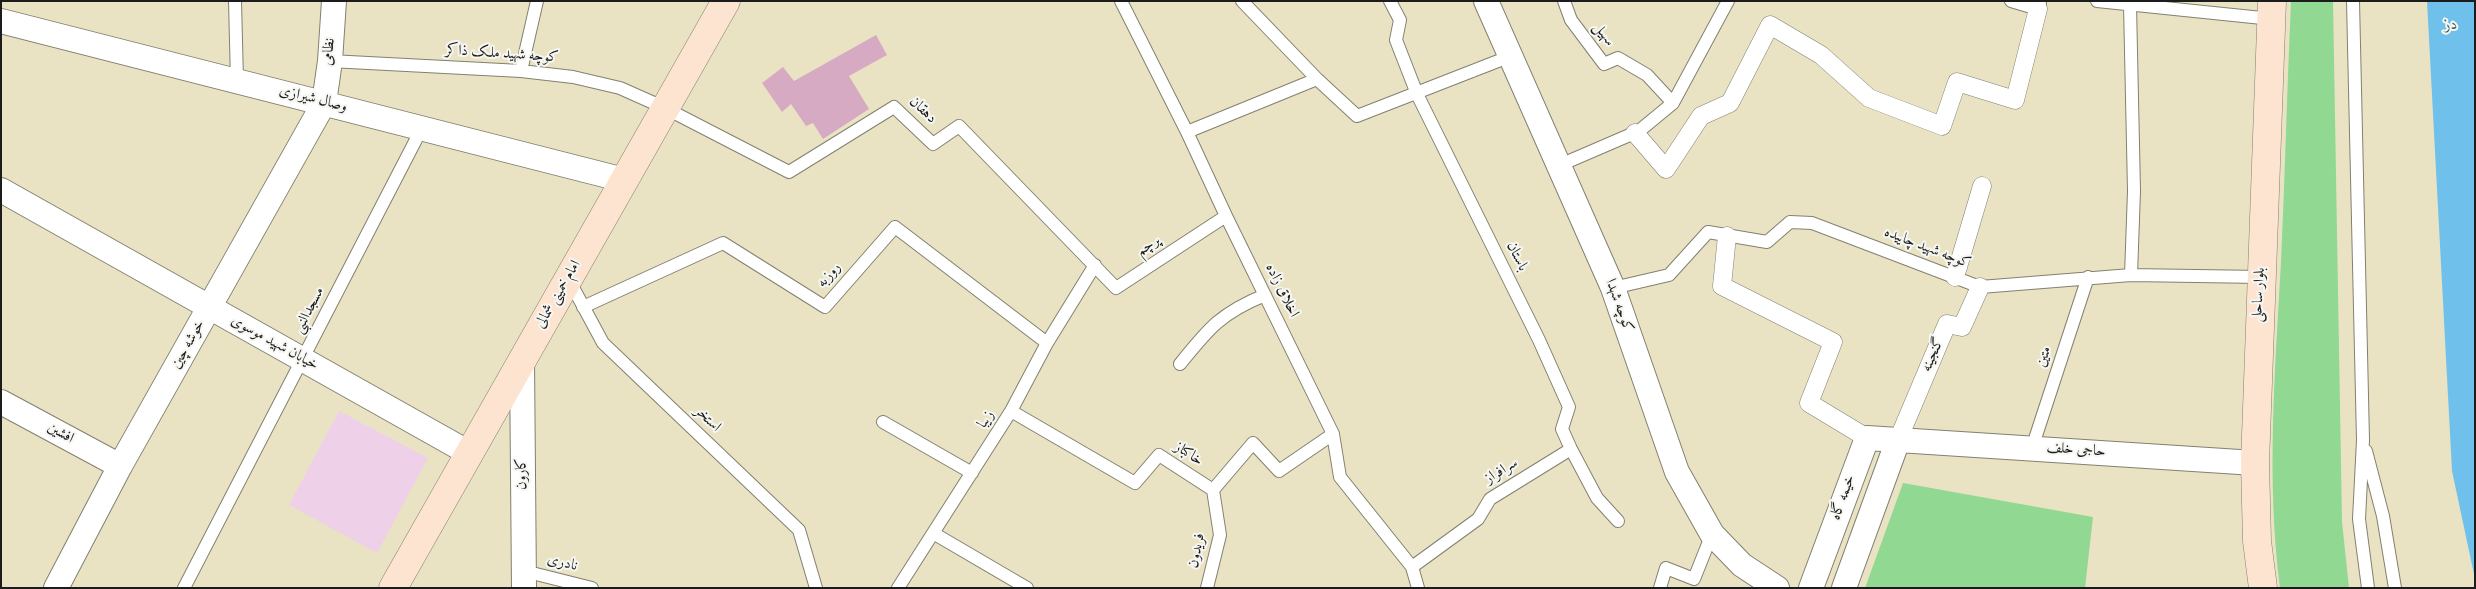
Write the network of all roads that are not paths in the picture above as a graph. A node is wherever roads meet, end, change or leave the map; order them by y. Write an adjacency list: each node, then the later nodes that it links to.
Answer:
1 (235, 1): 22 (lane)
2 (334, 1): 19 (street, نظامی)
3 (537, 1): 20 (lane)
4 (726, 1): 26 (main road, امام خمینی شمالی)
5 (1121, 1): 28 (lane, اخلاق زاده)
6 (1242, 1): 21 (lane)
7 (1390, 1): 23 (lane, باستان)
8 (1486, 1): 18 (street, کوچه شهدا)
9 (1564, 1): 25 (lane, سهیل)
10 (1728, 1): 25 (lane)
11 (2011, 1): 14 (lane)
12 (2097, 1): 15 (lane)
13 (2353, 1): 57 (lane)
14 (2040, 5): 29 (street)
15 (2130, 5): 16 (lane); 37 (lane)
16 (2272, 10): 40 (main road, بلوار ساحلی)
17 (1, 20): 22 (street, وصال شیرازی)
18 (1512, 56): 23 (lane); 30 (street, کوچه شهدا)
19 (330, 61): 20 (lane, کوچه شهید ملک ذاکر); 24 (street, نظامی)
20 (521, 71): 26 (lane, کوچه شهید ملک ذاکر)
21 (1317, 79): 23 (lane); 28 (lane)
22 (237, 81): 24 (street, وصال شیرازی)
23 (1417, 94): 59 (lane, باستان)
24 (324, 103): 27 (street, وصال شیرازی); 45 (street, خوشه چین)
25 (1673, 103): 29 (lane)
26 (665, 108): 31 (main road, امام خمینی شمالی); 36 (lane, دهقان)
27 (422, 128): 31 (street, وصال شیرازی); 48 (lane, مسجدالنبی)
28 (1187, 132): 34 (lane, اخلاق زاده)
29 (1635, 133): 30 (lane)
30 (1560, 165): 43 (street, کوچه شهدا)
31 (624, 180): 41 (main road, امام خمینی شمالی)
32 (1982, 186): 38 (street)
33 (1, 190): 45 (street, خیابان شهید موسوی)
34 (1226, 216): 36 (lane, پرچم); 44 (lane, اخلاق زاده)
35 (1727, 236): 38 (lane, کوچه شهید چاییده); 43 (lane, کوچه شهید چاییده); 55 (street)
36 (1095, 265): 47 (lane, زیبا)
37 (2132, 275): 39 (lane, کوچه شهید چاییده); 40 (lane, کوچه شهید چاییده)
38 (1956, 277): 42 (lane, کوچه شهید چاییده)
39 (2088, 277): 42 (lane, کوچه شهید چاییده); 58 (lane, متین)
40 (2261, 277): 61 (main road, بلوار ساحلی)
41 (568, 279): 46 (lane, استخر); 49 (main road, امام خمینی شمالی)
42 (1980, 287): 56 (street, گنجینه)
43 (1613, 288): 67 (street, کوچه شهدا)
44 (1265, 295): 50 (lane); 54 (lane, اخلاق زاده)
45 (210, 307): 48 (street, خیابان شهید موسوی); 62 (street, خوشه چین)
46 (583, 307): 47 (lane, روزبه); 75 (lane, استخر)
47 (1047, 343): 52 (lane, زیبا)
48 (303, 360): 60 (street, خیابان شهید موسوی); 72 (lane, مسجدالنبی)
49 (522, 360): 60 (main road, امام خمینی شمالی); 69 (street, کارون)
50 (1180, 364)
51 (1, 402): 62 (street, افشین)
52 (1011, 411): 63 (lane, زیبا); 64 (lane, خاکباز)
53 (883, 422): 63 (lane)
54 (1333, 434): 64 (lane); 68 (lane, اخلاق زاده)
55 (1866, 438): 56 (street); 81 (street, خیمه گاه)
56 (1898, 440): 58 (street, حاجی خلف); 82 (street)
57 (2363, 440): 84 (lane); 85 (lane)
58 (2032, 448): 61 (street, حاجی خلف)
59 (1571, 449): 65 (lane, باستان); 68 (lane, سرافراز)
60 (469, 453): 73 (main road, امام خمینی شمالی)
61 (2255, 463): 83 (main road, بلوار ساحلی)
62 (120, 466): 71 (street, خوشه چین)
63 (972, 473): 66 (lane, زیبا)
64 (1213, 490): 78 (lane, فریدون)
65 (1618, 520)
66 (933, 532): 76 (lane, زیبا); 77 (lane)
67 (1712, 534): 79 (lane); 80 (street, کوچه شهدا)
68 (1412, 567): 70 (lane, اخلاق زاده)
69 (524, 579): 74 (lane, نادری)
70 (1415, 586)
71 (56, 588)
72 (184, 588)
73 (393, 588)
74 (592, 588)
75 (816, 588)
76 (898, 588)
77 (1027, 588)
78 (1207, 588)
79 (1660, 588)
80 (1777, 588)
81 (1811, 588)
82 (1844, 588)
83 (2263, 588)
84 (2368, 588)
85 (2395, 588)

